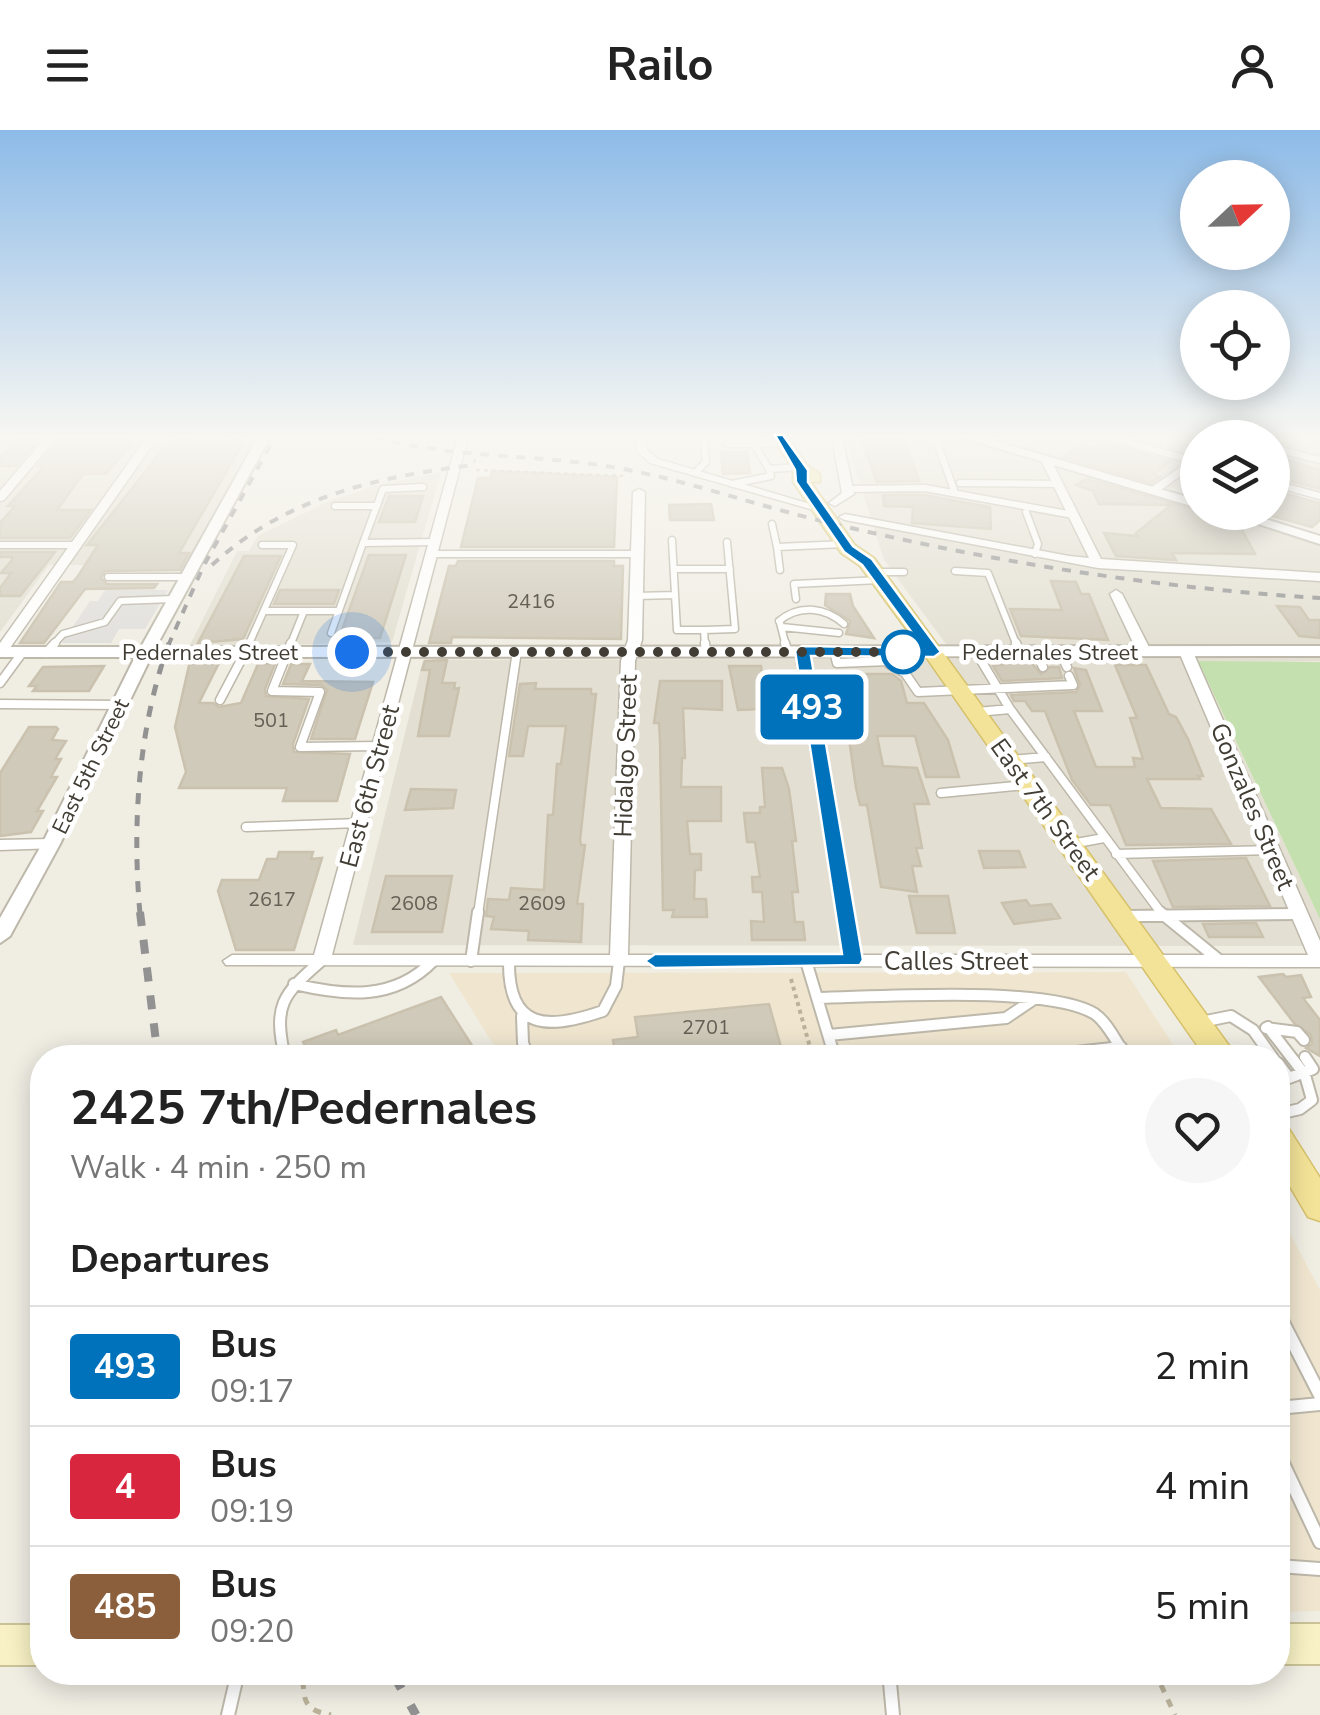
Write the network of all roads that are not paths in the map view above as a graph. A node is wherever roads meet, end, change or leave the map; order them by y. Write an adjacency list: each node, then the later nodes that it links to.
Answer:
1 (101, 511): 21 (street)
2 (223, 511): 34 (street, East 5th Street)
3 (375, 511): 18 (lane)
4 (444, 511): 24 (street, East 6th Street)
5 (638, 511): 25 (street, Hidalgo Street)
6 (838, 511): 19 (main road, East 7th Street)
7 (842, 511): 31 (main road, East 7th Street)
8 (865, 511): 26 (street)
9 (1051, 511): 12 (lane)
10 (1071, 511): 12 (street)
11 (1026, 512): 26 (lane)
12 (1073, 515): 27 (street)
13 (772, 524): 23 (lane)
14 (1287, 530): 16 (street)
15 (672, 540): 29 (lane)
16 (1320, 540)
17 (727, 542): 28 (lane)
18 (364, 543): 24 (lane); 42 (lane)
19 (845, 544): 23 (lane); 31 (main road, East 7th Street)
20 (0, 545): 21 (lane)
21 (77, 545): 55 (street)
22 (262, 545): 43 (lane)
23 (776, 547): 30 (lane)
24 (434, 548): 25 (lane); 50 (street, East 6th Street)
25 (637, 554): 39 (street, Hidalgo Street)
26 (1035, 554): 27 (street)
27 (1098, 564): 35 (street)
28 (730, 569): 29 (lane); 47 (lane)
29 (674, 570): 38 (lane)
30 (780, 570)
31 (874, 571): 33 (lane); 40 (lane); 61 (main road, East 7th Street)
32 (956, 571): 66 (lane)
33 (904, 572)
34 (185, 577): 36 (lane); 41 (street, East 5th Street)
35 (1320, 577)
36 (108, 578)
37 (1116, 594): 63 (street)
38 (675, 595): 39 (lane); 47 (lane)
39 (636, 596): 49 (street, Hidalgo Street)
40 (796, 599)
41 (173, 600): 57 (lane); 65 (street, East 5th Street)
42 (339, 610): 44 (lane); 48 (lane)
43 (265, 611): 44 (lane); 58 (lane)
44 (304, 611): 59 (lane)
45 (780, 624): 46 (lane); 46 (lane); 53 (lane)
46 (839, 629): 60 (lane)
47 (704, 630): 52 (lane)
48 (331, 633)
49 (630, 650): 51 (street, Pedernales Street); 52 (street, Pedernales Street); 103 (street, Hidalgo Street)
50 (406, 651): 51 (street, Pedernales Street); 59 (street, Pedernales Street); 79 (street, East 6th Street)
51 (518, 651): 101 (lane)
52 (706, 651): 53 (street, Pedernales Street)
53 (795, 651): 60 (street, Pedernales Street); 96 (street)
54 (1320, 651): 64 (street, Pedernales Street)
55 (0, 652): 56 (street, Pedernales Street)
56 (22, 652): 57 (street, Pedernales Street); 70 (lane)
57 (46, 652): 65 (street, Pedernales Street)
58 (246, 652): 59 (street, Pedernales Street); 65 (street, Pedernales Street); 74 (lane)
59 (286, 652): 79 (lane)
60 (838, 652): 67 (street, Pedernales Street)
61 (934, 652): 62 (street, Pedernales Street); 67 (street, Pedernales Street); 72 (main road, East 7th Street)
62 (976, 652): 66 (street, Pedernales Street); 73 (lane)
63 (1144, 652): 64 (street, Pedernales Street); 68 (street, Pedernales Street)
64 (1186, 652): 90 (street, Gonzales Street)
65 (144, 653): 76 (street, East 5th Street)
66 (1033, 657): 68 (street, Pedernales Street)
67 (888, 658): 72 (lane)
68 (1066, 665): 71 (lane)
69 (1048, 676): 71 (lane)
70 (0, 683)
71 (1053, 686): 73 (lane)
72 (960, 690): 73 (lane); 78 (main road, East 7th Street)
73 (996, 690): 77 (lane)
74 (220, 700)
75 (0, 704): 76 (lane)
76 (121, 705): 88 (street, East 5th Street)
77 (1010, 709): 78 (lane); 80 (lane)
78 (976, 712): 81 (main road, East 7th Street)
79 (380, 746): 84 (street, East 6th Street)
80 (1046, 757): 81 (lane); 86 (lane)
81 (1011, 760): 82 (main road, East 7th Street)
82 (1028, 785): 83 (lane); 89 (main road, East 7th Street)
83 (941, 793)
84 (359, 824): 85 (lane); 99 (street, East 6th Street)
85 (246, 827)
86 (1104, 838): 89 (lane); 91 (lane)
87 (0, 844): 88 (street)
88 (50, 844): 95 (street, East 5th Street)
89 (1072, 844): 94 (main road, East 7th Street)
90 (1272, 850): 91 (lane); 92 (street, Gonzales Street)
91 (1116, 854): 93 (lane)
92 (1300, 914): 93 (lane); 105 (street, Gonzales Street)
93 (1162, 915): 94 (lane); 98 (lane)
94 (1123, 917): 97 (main road, East 7th Street)
95 (0, 936)
96 (853, 960): 97 (street, Calles Street); 104 (street, Calles Street)
97 (1154, 960): 98 (street, Calles Street); 111 (main road, East 7th Street)
98 (1219, 960): 105 (street, Calles Street)
99 (322, 961): 100 (street, Calles Street); 106 (street, Calles Street); 107 (lane)
100 (433, 961): 101 (street, Calles Street); 107 (lane)
101 (471, 961): 102 (street, Calles Street)
102 (509, 961): 103 (street, Calles Street); 110 (lane)
103 (619, 961): 104 (street, Calles Street); 110 (lane)
104 (806, 961): 108 (lane)
105 (1320, 961)
106 (232, 962)
107 (294, 984): 116 (lane)
108 (817, 998): 109 (lane); 114 (lane)
109 (1034, 999): 114 (lane); 119 (lane)
110 (522, 1016): 117 (lane)
111 (1199, 1023): 113 (lane); 120 (main road, East 7th Street)
112 (1268, 1027): 113 (lane); 115 (lane); 122 (lane)
113 (1253, 1030): 121 (lane)
114 (829, 1036): 118 (lane)
115 (1298, 1041)
116 (282, 1045)
117 (524, 1045)
118 (832, 1045)
119 (1119, 1045)
120 (1215, 1045)
121 (1264, 1045)
122 (1284, 1045)
123 (1290, 1051): 125 (lane)
124 (1310, 1056): 125 (lane)
125 (1309, 1072): 126 (lane); 127 (lane)
126 (1290, 1078)
127 (1290, 1112)
128 (1290, 1164): 129 (main road)
129 (1320, 1206)
130 (1290, 1336): 131 (lane)
131 (1320, 1395)
132 (1320, 1404): 133 (lane)
133 (1290, 1407)
134 (1290, 1478): 135 (lane)
135 (1320, 1542)
136 (1290, 1567): 137 (lane)
137 (1320, 1569)
138 (0, 1644): 139 (main road)
139 (30, 1644)
140 (235, 1685): 142 (lane)
141 (890, 1685): 143 (lane)
142 (228, 1715)
143 (893, 1715)

